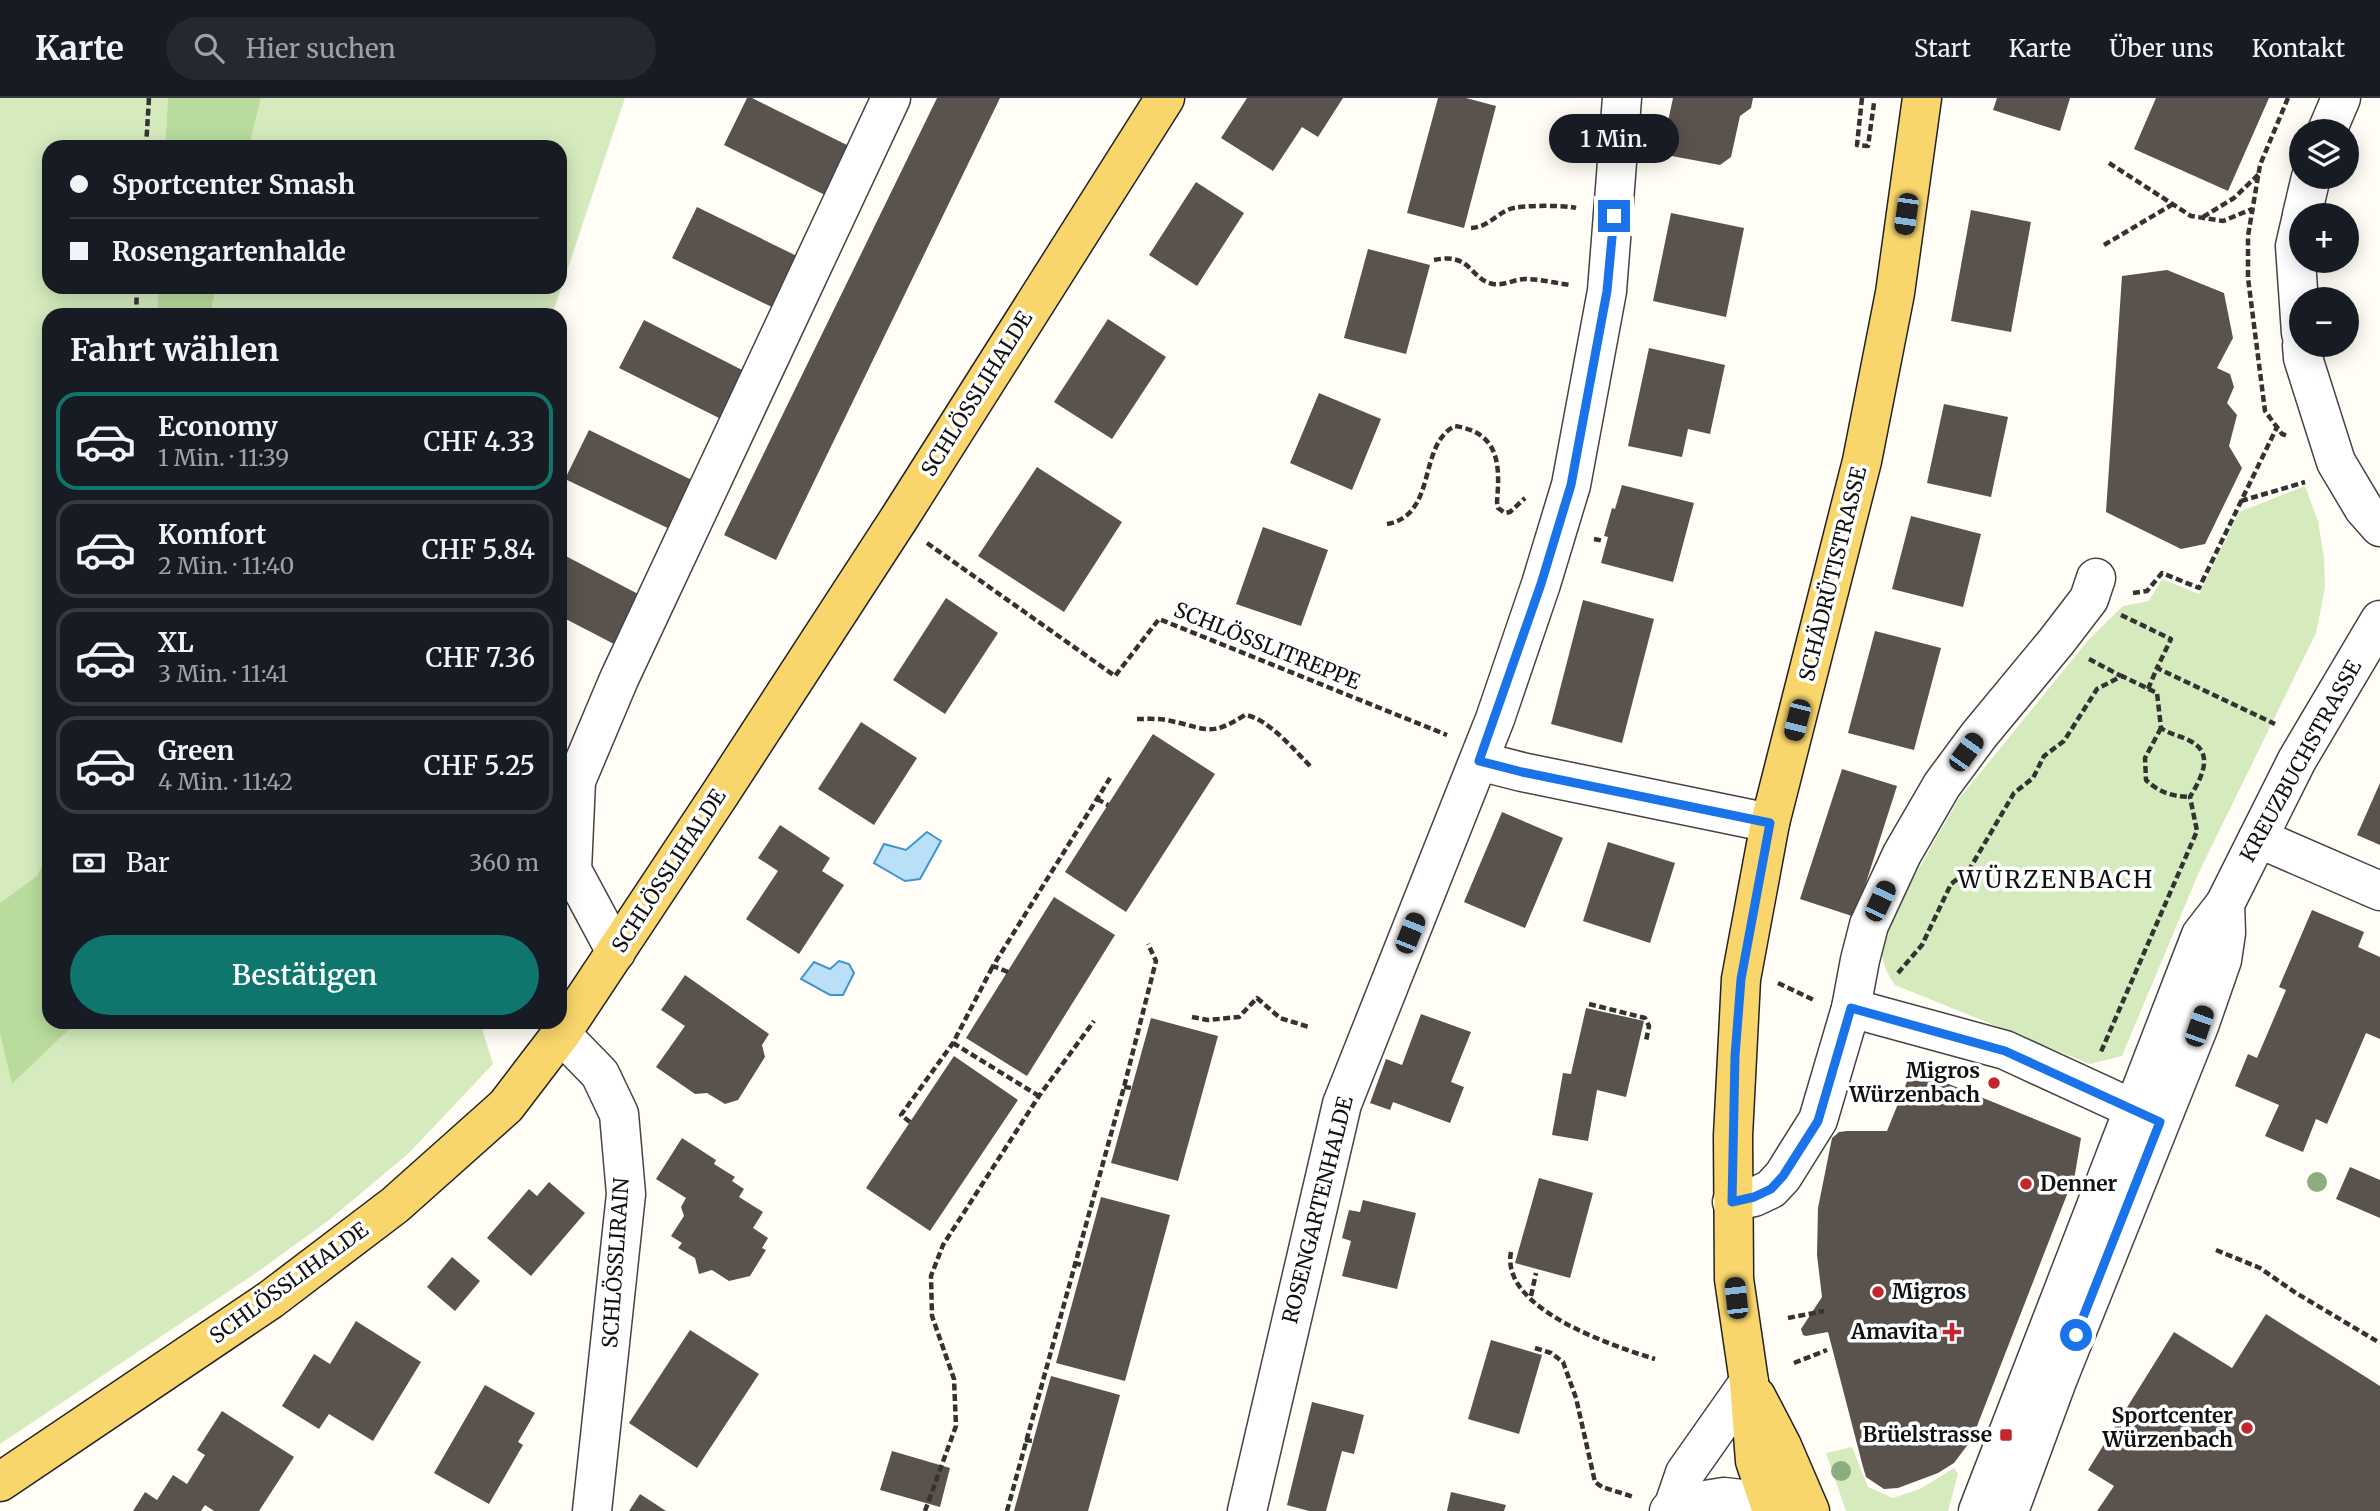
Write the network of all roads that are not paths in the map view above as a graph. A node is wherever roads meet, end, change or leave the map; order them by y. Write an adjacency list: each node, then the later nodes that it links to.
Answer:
1 (891, 98): 15 (street)
2 (1165, 98): 15 (main road, SCHLÖSSLIHALDE)
3 (1622, 98): 11 (street, ROSENGARTENHALDE)
4 (1922, 98): 12 (main road, SCHÄDRÜTISTRASSE)
5 (2341, 98): 6 (street)
6 (2332, 119)
7 (2303, 357): 8 (street)
8 (2380, 527)
9 (2092, 589): 16 (street)
10 (2380, 620): 13 (street, KREUZBUCHSTRASSE)
11 (1469, 750): 12 (street); 27 (street, ROSENGARTENHALDE)
12 (1770, 823): 21 (main road, SCHÄDRÜTISTRASSE)
13 (2258, 838): 14 (street); 20 (street, KREUZBUCHSTRASSE)
14 (2380, 891)
15 (616, 952): 17 (main road, SCHLÖSSLIHALDE)
16 (1833, 1004): 20 (street); 21 (street)
17 (567, 1025)
18 (564, 1029): 19 (main road, SCHLÖSSLIHALDE)
19 (561, 1034): 23 (main road, SCHLÖSSLIHALDE); 26 (street, SCHLÖSSLIRAIN)
20 (2156, 1120): 29 (street, KREUZBUCHSTRASSE); 30 (street, KREUZBUCHSTRASSE)
21 (1732, 1202): 22 (main road, SCHÄDRÜTISTRASSE)
22 (1749, 1382): 24 (street); 25 (main road, SCHÄDRÜTISTRASSE); 28 (main road, SCHÄDRÜTISTRASSE)
23 (0, 1482)
24 (1659, 1504): 25 (street)
25 (1771, 1506)
26 (592, 1511)
27 (1247, 1511)
28 (1810, 1511)
29 (1978, 1511)
30 (2009, 1511)

